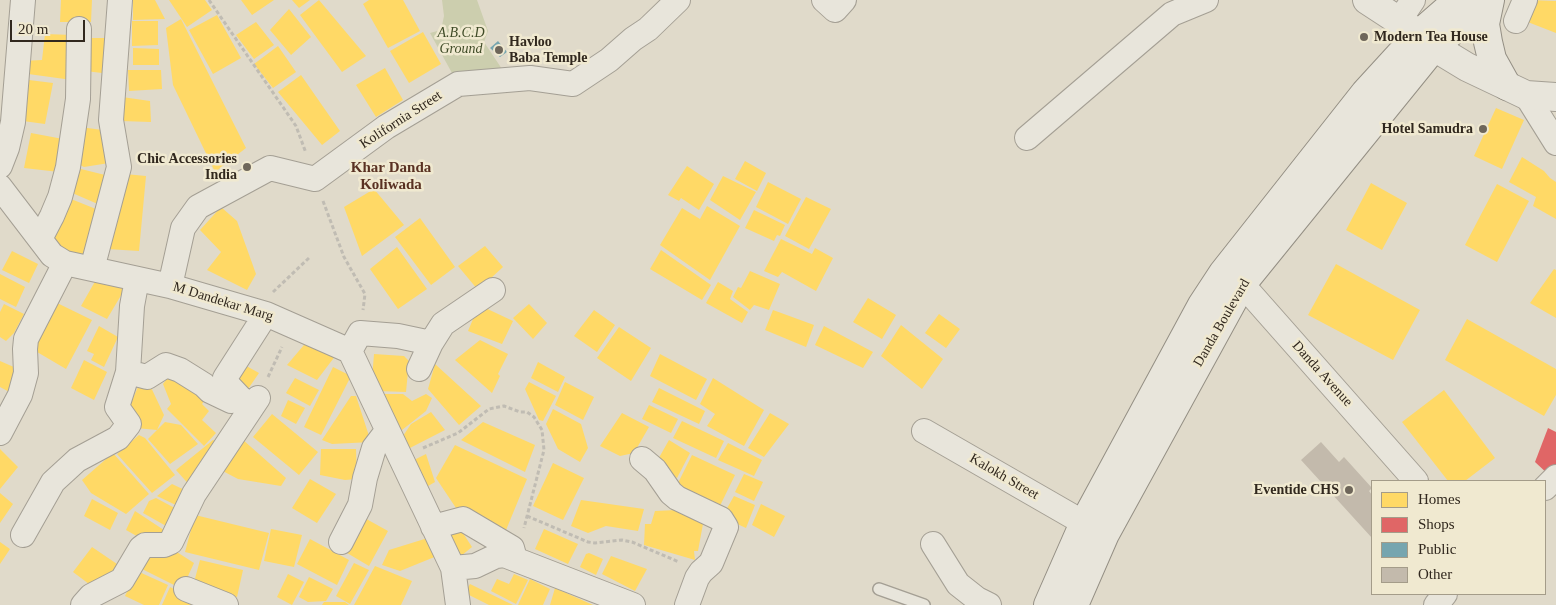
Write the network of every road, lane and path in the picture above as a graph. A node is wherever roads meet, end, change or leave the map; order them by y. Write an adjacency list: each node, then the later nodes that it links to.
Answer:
1 (23, 0): 16 (street)
2 (120, 0): 22 (street)
3 (678, 0): 25 (street, Kolifornia Street)
4 (824, 0): 5 (street)
5 (844, 0)
6 (1206, 0): 14 (street)
7 (1367, 0): 10 (main road)
8 (1458, 0): 10 (main road)
9 (1489, 0): 10 (main road); 12 (main road)
10 (1416, 26): 12 (main road); 17 (main road); 17 (main road)
11 (79, 29): 19 (street)
12 (1517, 90): 13 (main road); 15 (street)
13 (1556, 97)
14 (1027, 138)
15 (1556, 143)
16 (0, 166)
17 (1312, 179): 24 (main road)
18 (0, 187): 19 (street, M Dandekar Marg)
19 (40, 239): 21 (street, M Dandekar Marg)
20 (310, 257): 27 (path)
21 (65, 263): 22 (street, M Dandekar Marg); 36 (street)
22 (92, 269): 23 (street, M Dandekar Marg)
23 (137, 279): 25 (street, M Dandekar Marg); 32 (street)
24 (1233, 279): 40 (street, Danda Avenue); 44 (main road)
25 (170, 286): 27 (street, M Dandekar Marg)
26 (493, 290): 29 (street)
27 (266, 314): 28 (street, M Dandekar Marg); 33 (street)
28 (293, 325): 30 (street, M Dandekar Marg); 33 (path)
29 (431, 343): 30 (street); 31 (street)
30 (350, 351): 35 (street)
31 (419, 370)
32 (128, 372): 33 (street); 45 (street)
33 (250, 402): 54 (street)
34 (924, 430): 44 (street, Kalokh Street)
35 (387, 431): 37 (street); 46 (street)
36 (0, 433)
37 (400, 458): 42 (path); 43 (street)
38 (642, 458): 50 (street)
39 (1556, 477): 41 (street)
40 (1415, 480)
41 (1546, 487)
42 (527, 516): 48 (path); 50 (path)
43 (433, 527): 48 (street); 49 (street)
44 (1095, 528): 61 (main road); 62 (main road)
45 (23, 535)
46 (341, 542)
47 (933, 544): 60 (street)
48 (514, 556): 49 (street); 57 (street)
49 (453, 568): 56 (street)
50 (701, 572): 58 (street)
51 (186, 589): 55 (street)
52 (879, 589): 59 (lane)
53 (1444, 595): 63 (street)
54 (83, 605)
55 (226, 605)
56 (458, 605)
57 (633, 605)
58 (687, 605)
59 (924, 605)
60 (989, 605)
61 (1048, 605)
62 (1074, 605)
63 (1436, 605)

